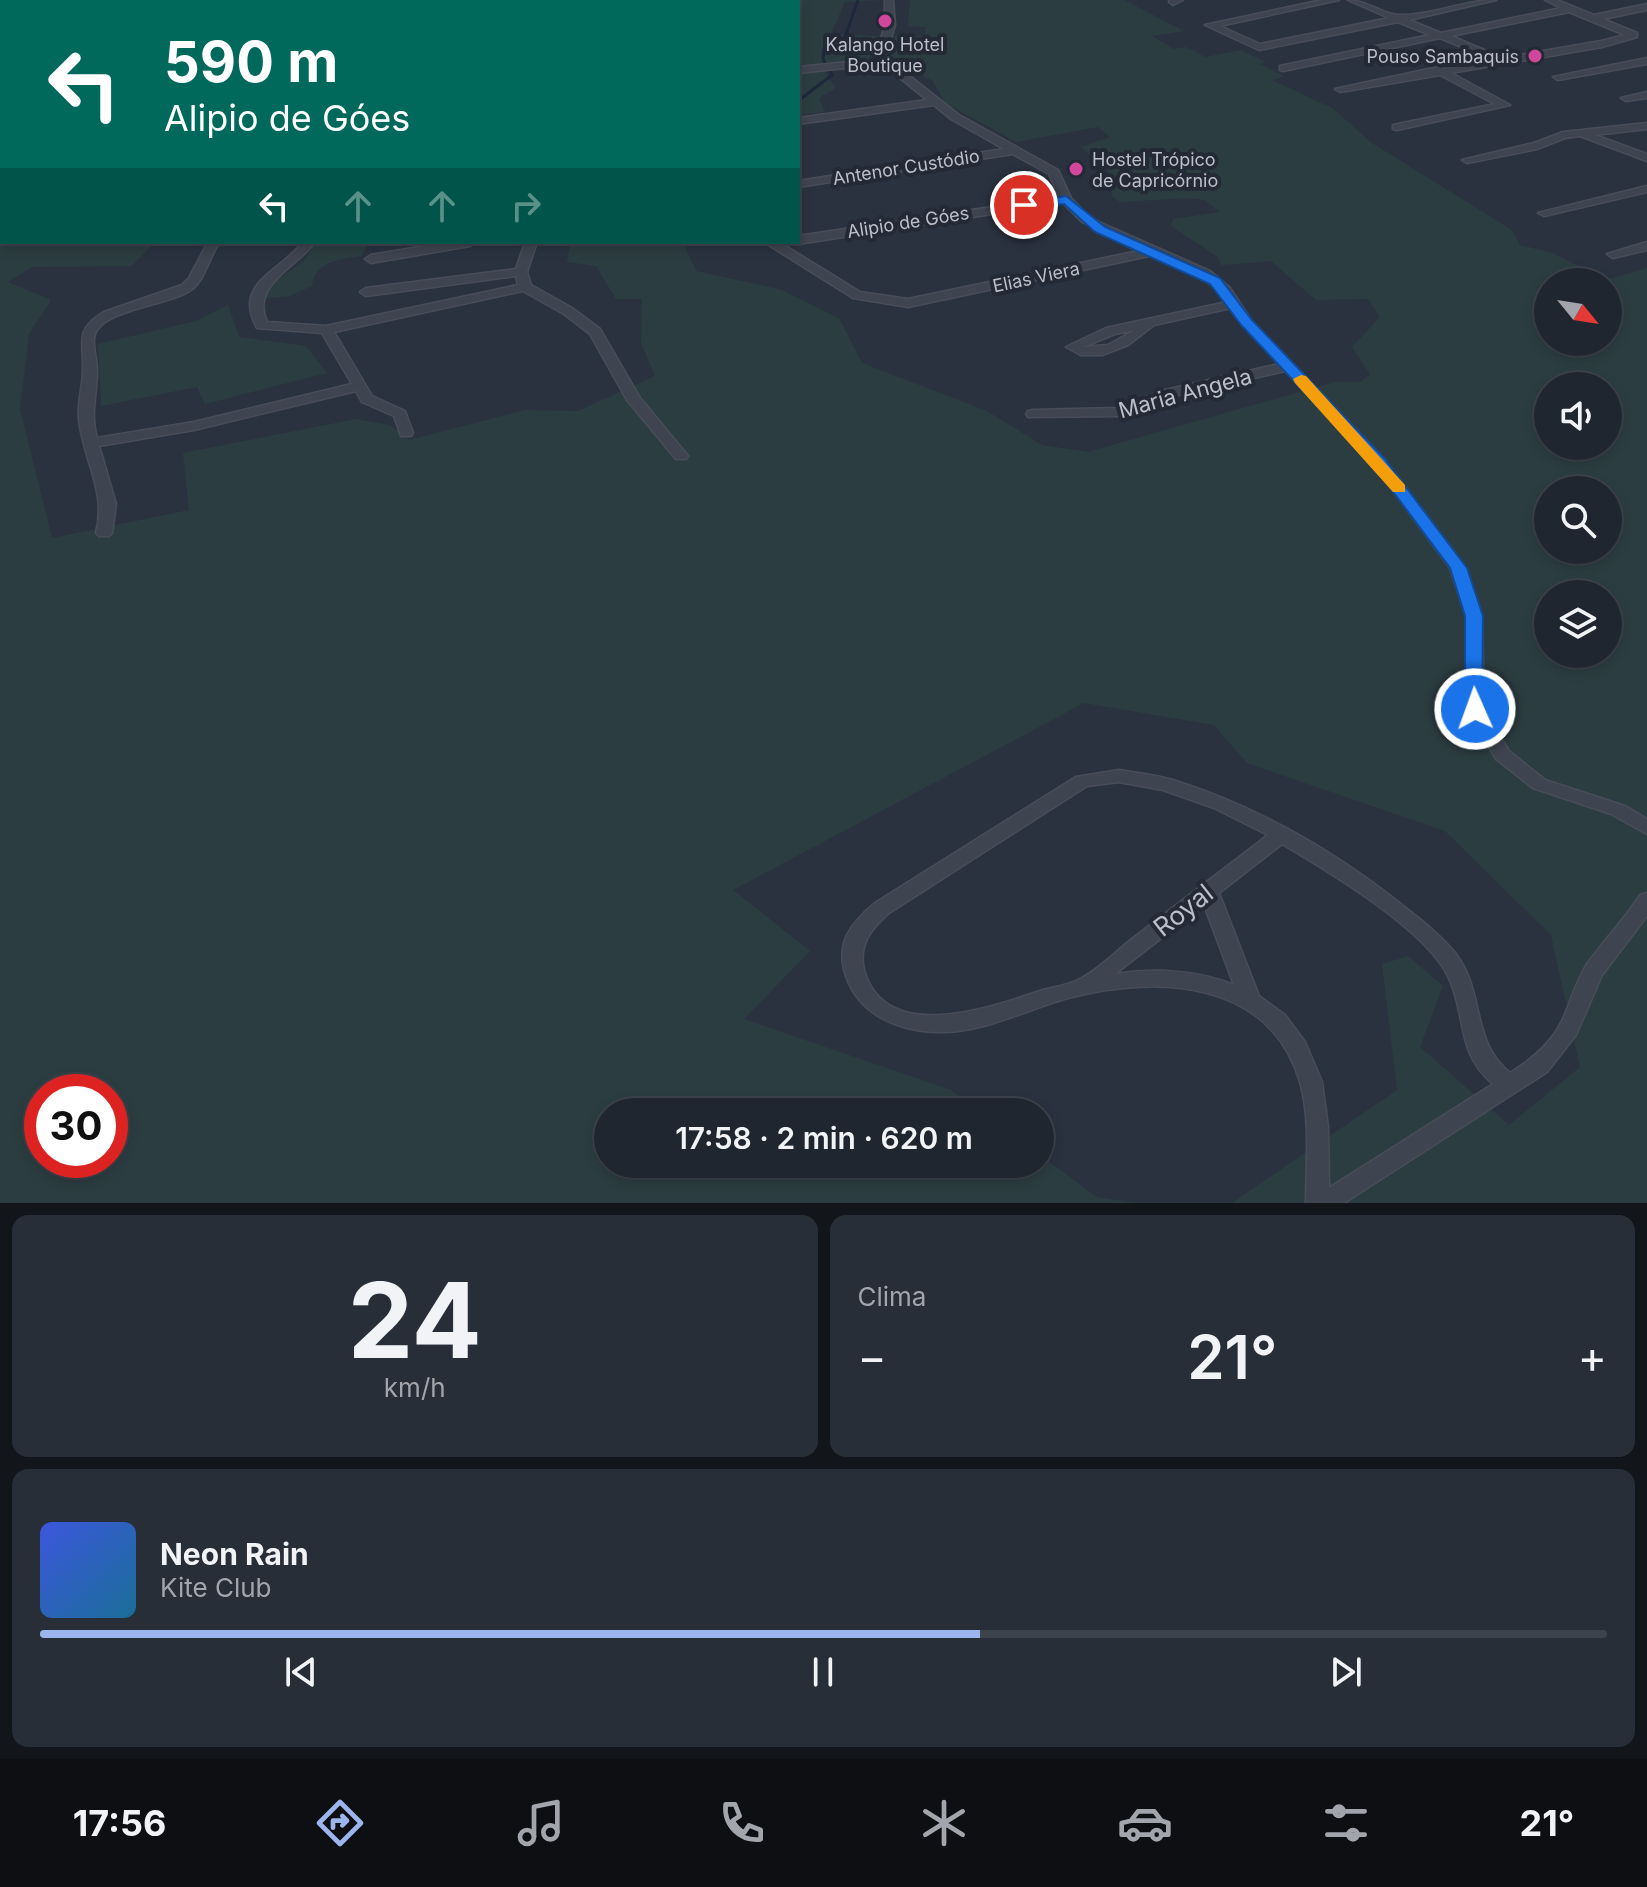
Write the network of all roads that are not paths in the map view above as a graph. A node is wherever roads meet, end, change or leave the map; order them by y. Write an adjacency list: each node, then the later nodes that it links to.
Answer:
1 (889, 0): 14 (street)
2 (1335, 0): 9 (street)
3 (1352, 0): 9 (street)
4 (1492, 0): 9 (street)
5 (1549, 0): 7 (street)
6 (1647, 7): 8 (street)
7 (1570, 9): 8 (street); 10 (street)
8 (1594, 18): 11 (street)
9 (1399, 19): 10 (street)
10 (1440, 35): 13 (street); 15 (street)
11 (1602, 44): 12 (street); 13 (street)
12 (1647, 58): 18 (street)
13 (1501, 60): 17 (street)
14 (885, 61): 16 (street); 22 (street)
15 (1283, 68)
16 (800, 70)
17 (1438, 70): 19 (street); 25 (street)
18 (1558, 77)
19 (1340, 89)
20 (1647, 95): 21 (street)
21 (1626, 98)
22 (934, 102): 23 (street); 27 (street)
23 (800, 121)
24 (1647, 126): 26 (street)
25 (1397, 127)
26 (1580, 133): 28 (street); 29 (street)
27 (1015, 150): 30 (street, Antenor Custódio); 32 (street)
28 (1647, 158)
29 (1467, 160)
30 (800, 184)
31 (1647, 189): 33 (street)
32 (1066, 199): 34 (street, Alipio de Góes); 41 (street)
33 (1544, 213)
34 (800, 240)
35 (213, 244): 54 (street)
36 (308, 244): 49 (street)
37 (530, 244): 44 (street)
38 (779, 244): 41 (street)
39 (437, 245): 43 (street)
40 (1647, 246): 42 (street)
41 (1153, 251): 47 (street)
42 (1613, 254)
43 (371, 259)
44 (521, 272): 45 (street); 46 (street)
45 (525, 287): 49 (street); 55 (street)
46 (366, 292)
47 (1234, 304): 48 (street); 50 (street)
48 (1149, 324): 48 (street)
49 (326, 330): 51 (street)
50 (1289, 366): 52 (street, Maria Angela); 57 (street)
51 (361, 386): 53 (street); 54 (street)
52 (1033, 414)
53 (406, 433)
54 (91, 443): 56 (street)
55 (681, 456)
56 (104, 533)
57 (1647, 828)
58 (1281, 835): 59 (street, Royal); 61 (street); 63 (street)
59 (1208, 891): 61 (street, Royal); 62 (street)
60 (1647, 900): 63 (street)
61 (1085, 986): 62 (street)
62 (1250, 999): 64 (street)
63 (1509, 1085): 65 (street)
64 (1318, 1203)
65 (1325, 1203)

